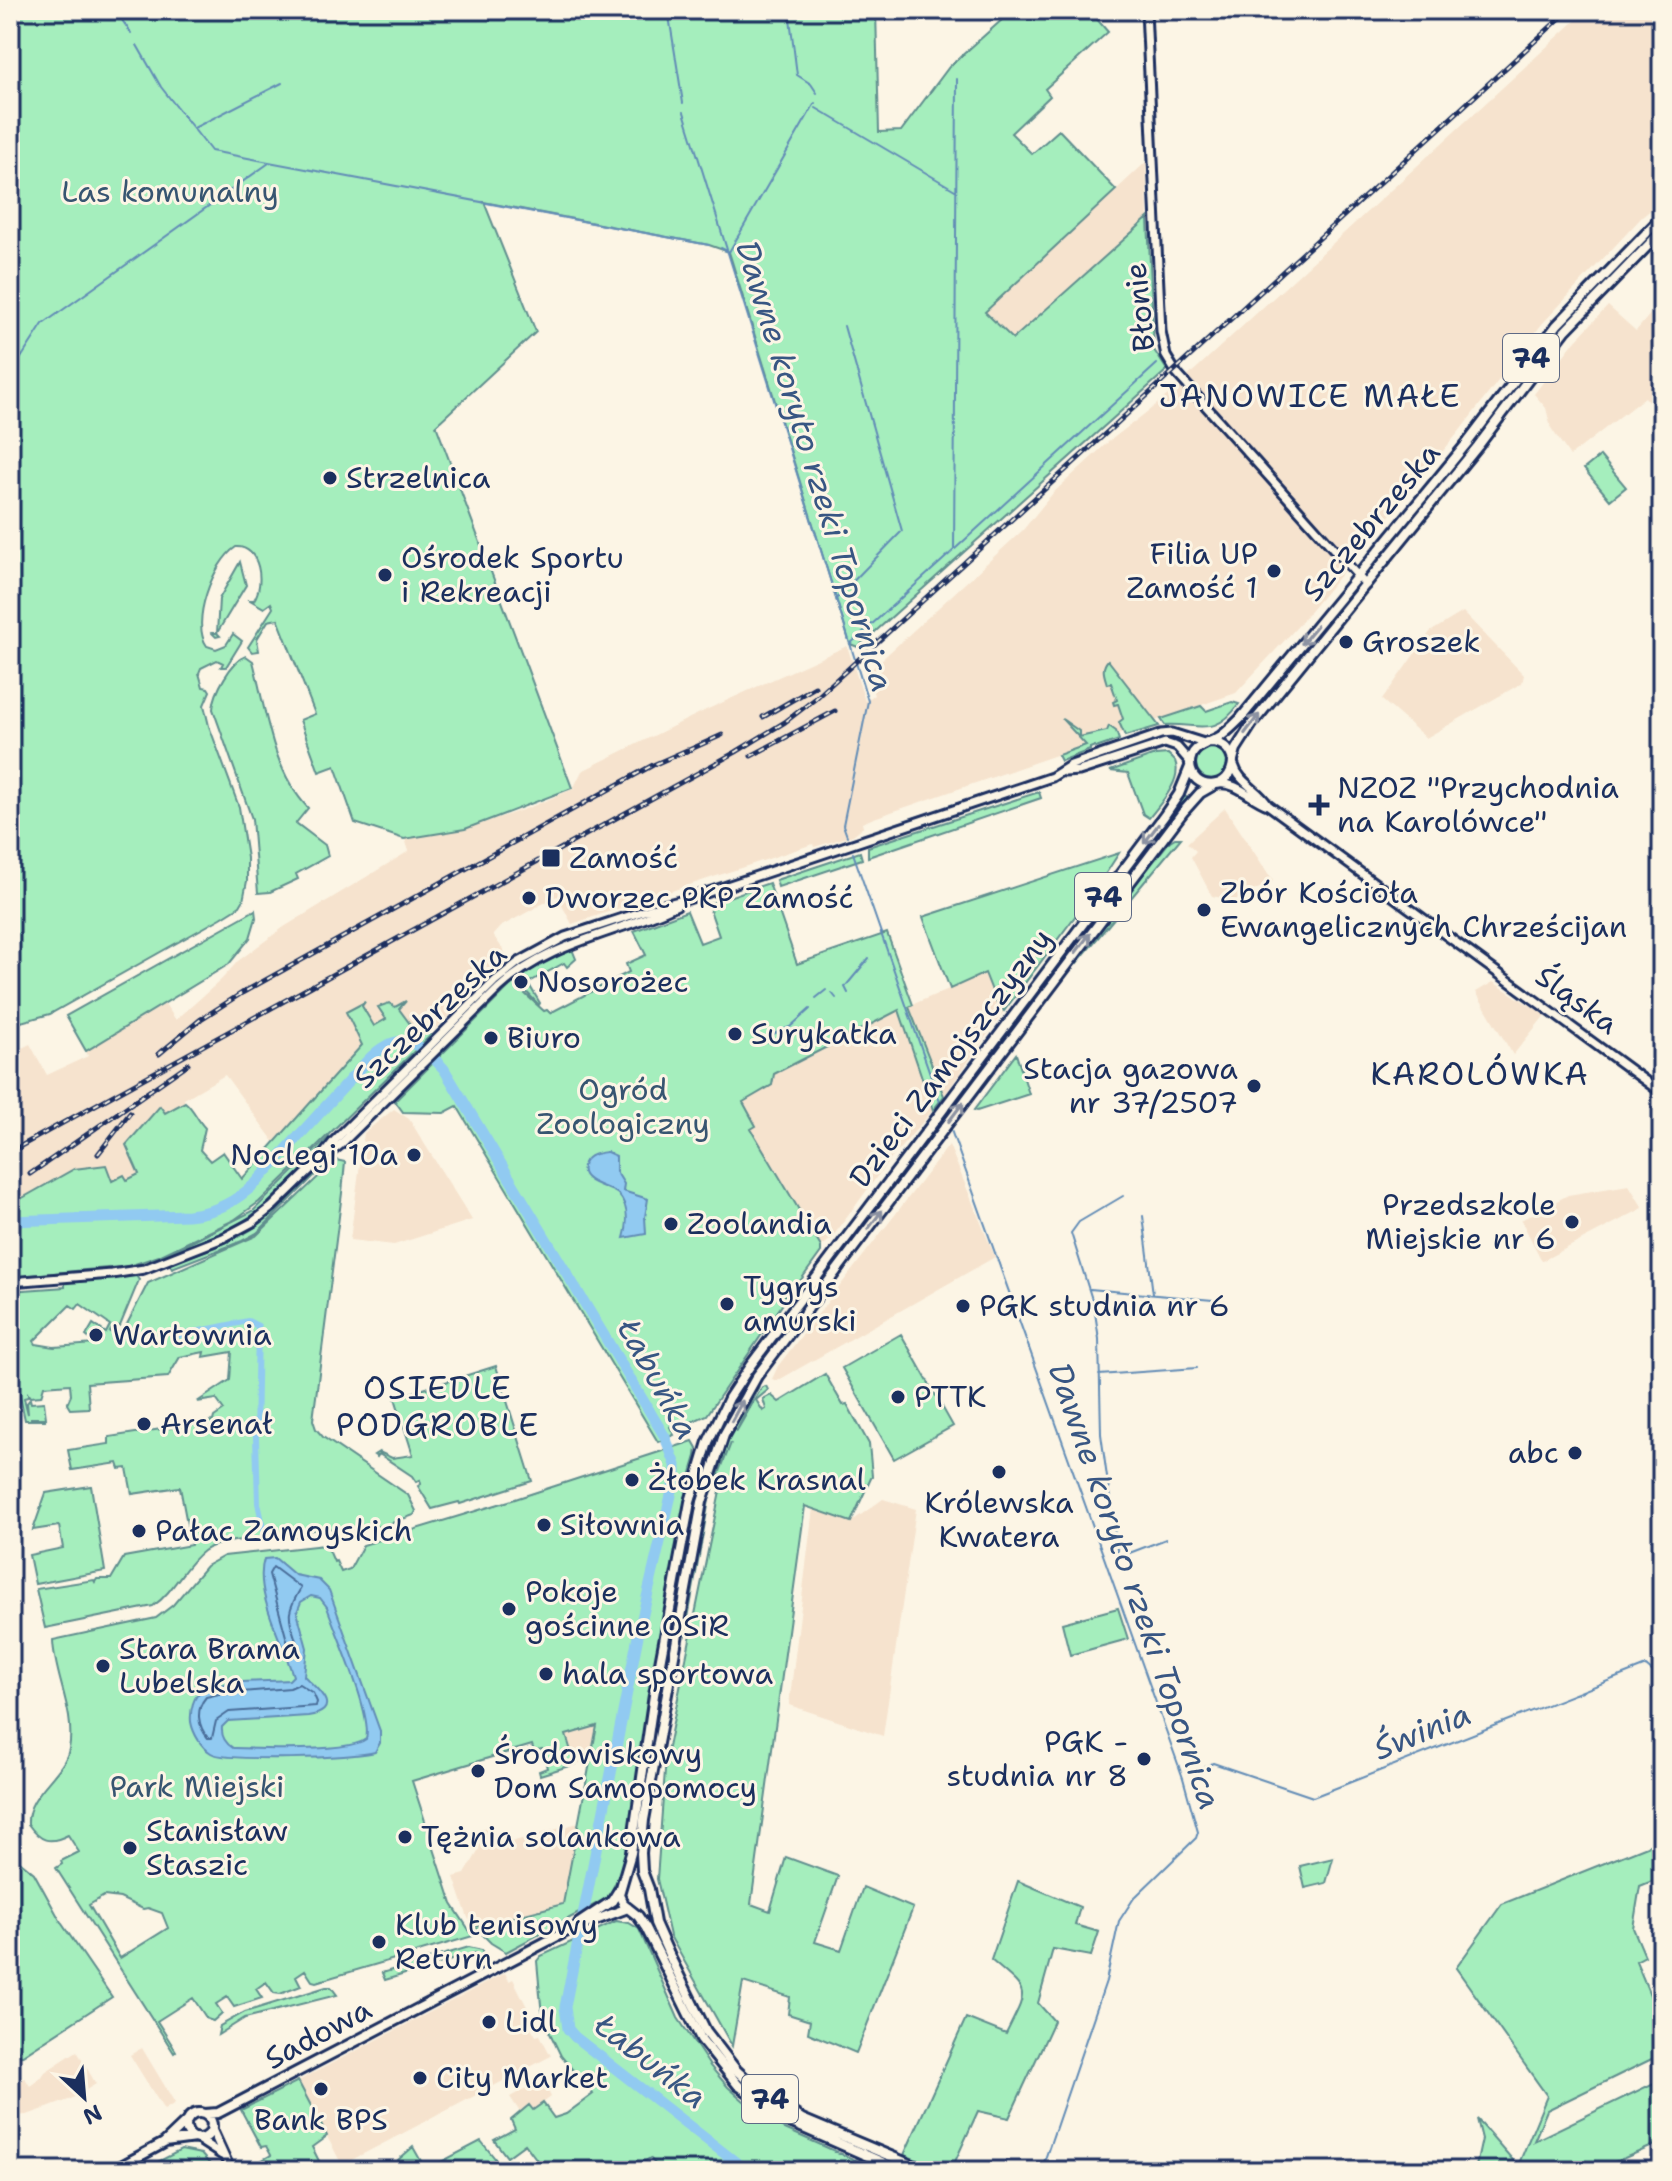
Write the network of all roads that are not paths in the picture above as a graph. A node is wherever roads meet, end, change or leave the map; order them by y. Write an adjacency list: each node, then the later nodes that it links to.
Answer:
1 (1146, 10): 4 (street, Błonie)
2 (1662, 217): 4 (main road, Szczebrzeska / 74)
3 (1662, 231): 5 (main road, Szczebrzeska / 74)
4 (1359, 575): 5 (street, Błonie); 6 (main road, Szczebrzeska / 74, one-way to 6)
5 (1366, 585): 7 (main road, Szczebrzeska / 74, one-way to 5)
6 (1206, 743): 7 (main road); 8 (main road, 74); 9 (street, Szczebrzeska)
7 (1233, 762): 10 (main road, 74); 11 (street, Śląska)
8 (1190, 764): 9 (street, Szczebrzeska); 10 (main road); 15 (main road, Dzieci Zamojszczyzny / 74, one-way to 15)
9 (1062, 772): 13 (street, Szczebrzeska)
10 (1216, 784): 11 (street, Śląska); 14 (main road, Dzieci Zamojszczyzny / 74, one-way to 10)
11 (1268, 805): 12 (street, Śląska)
12 (1662, 1093)
13 (10, 1282)
14 (647, 1882): 15 (main road); 16 (main road, 74)
15 (620, 1887): 17 (main road, 74); 18 (main road, Sadowa)
16 (650, 1893): 17 (main road); 29 (main road, 74)
17 (628, 1908): 18 (main road, Sadowa); 28 (main road, 74)
18 (594, 1917): 19 (main road, Sadowa)
19 (218, 2113): 20 (main road, Sadowa); 22 (main road)
20 (204, 2114): 21 (main road); 22 (main road)
21 (187, 2121): 23 (main road); 24 (main road)
22 (211, 2126): 23 (main road); 25 (street)
23 (196, 2138): 24 (main road); 25 (street)
24 (164, 2143): 26 (main road)
25 (222, 2155): 27 (street)
26 (112, 2171)
27 (231, 2171)
28 (902, 2171)
29 (926, 2171)

